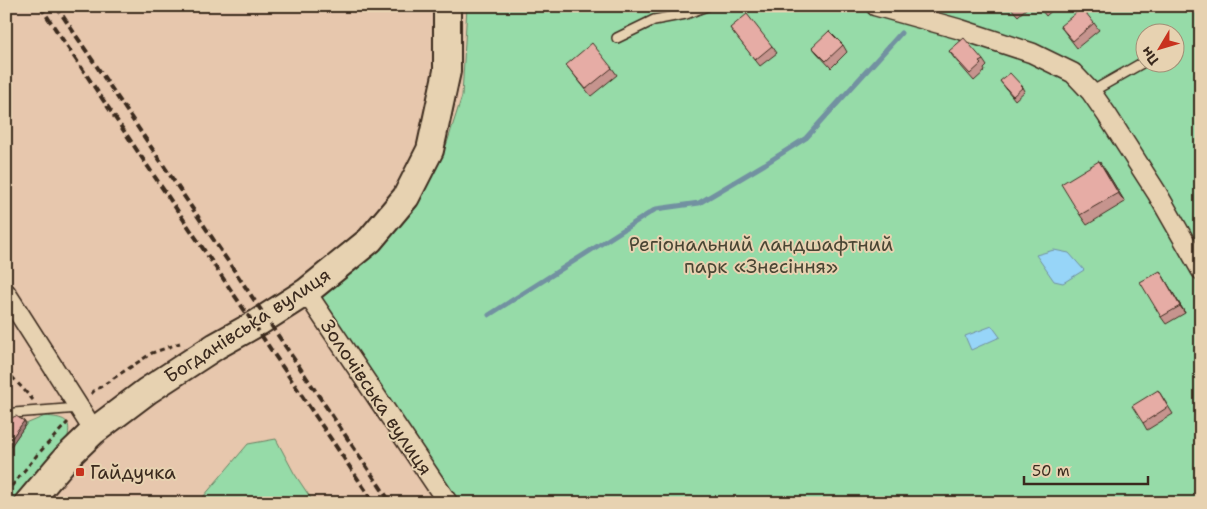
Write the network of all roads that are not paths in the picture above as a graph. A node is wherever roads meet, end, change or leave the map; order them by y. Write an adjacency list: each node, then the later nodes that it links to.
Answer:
1 (448, 6): 8 (main road, Богданівська вулиця)
2 (706, 6): 4 (lane)
3 (876, 6): 6 (street)
4 (616, 38)
5 (1134, 68): 6 (lane)
6 (1091, 92): 7 (street)
7 (1201, 270)
8 (306, 292): 12 (main road, Богданівська вулиця); 14 (street, Золочівська вулиця)
9 (6, 293): 10 (street)
10 (79, 408): 11 (lane); 12 (street)
11 (13, 415)
12 (94, 431): 13 (main road, Богданівська вулиця)
13 (28, 503)
14 (448, 503)

